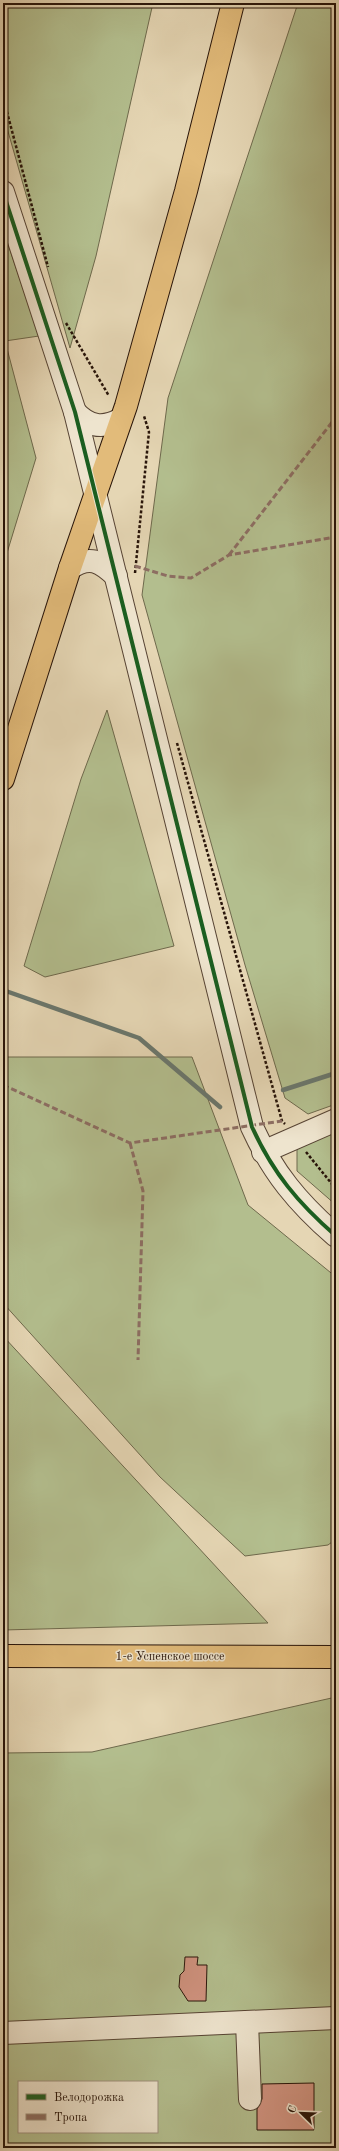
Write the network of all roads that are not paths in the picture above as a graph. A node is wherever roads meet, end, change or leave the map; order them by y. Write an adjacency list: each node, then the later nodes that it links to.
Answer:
1 (233, 3): 4 (main road)
2 (3, 192): 3 (street)
3 (75, 412): 4 (street); 5 (street)
4 (121, 419): 5 (main road)
5 (96, 495): 6 (main road); 7 (street)
6 (70, 568): 7 (street); 8 (main road)
7 (126, 577): 10 (street)
8 (3, 779)
9 (336, 1120): 10 (street)
10 (263, 1152): 11 (street)
11 (336, 1236)
12 (3, 1656): 13 (main road, 1-е Успенское шоссе)
13 (336, 1657)
14 (336, 2018): 15 (street)
15 (247, 2022): 16 (street); 17 (street)
16 (3, 2033)
17 (250, 2099)

